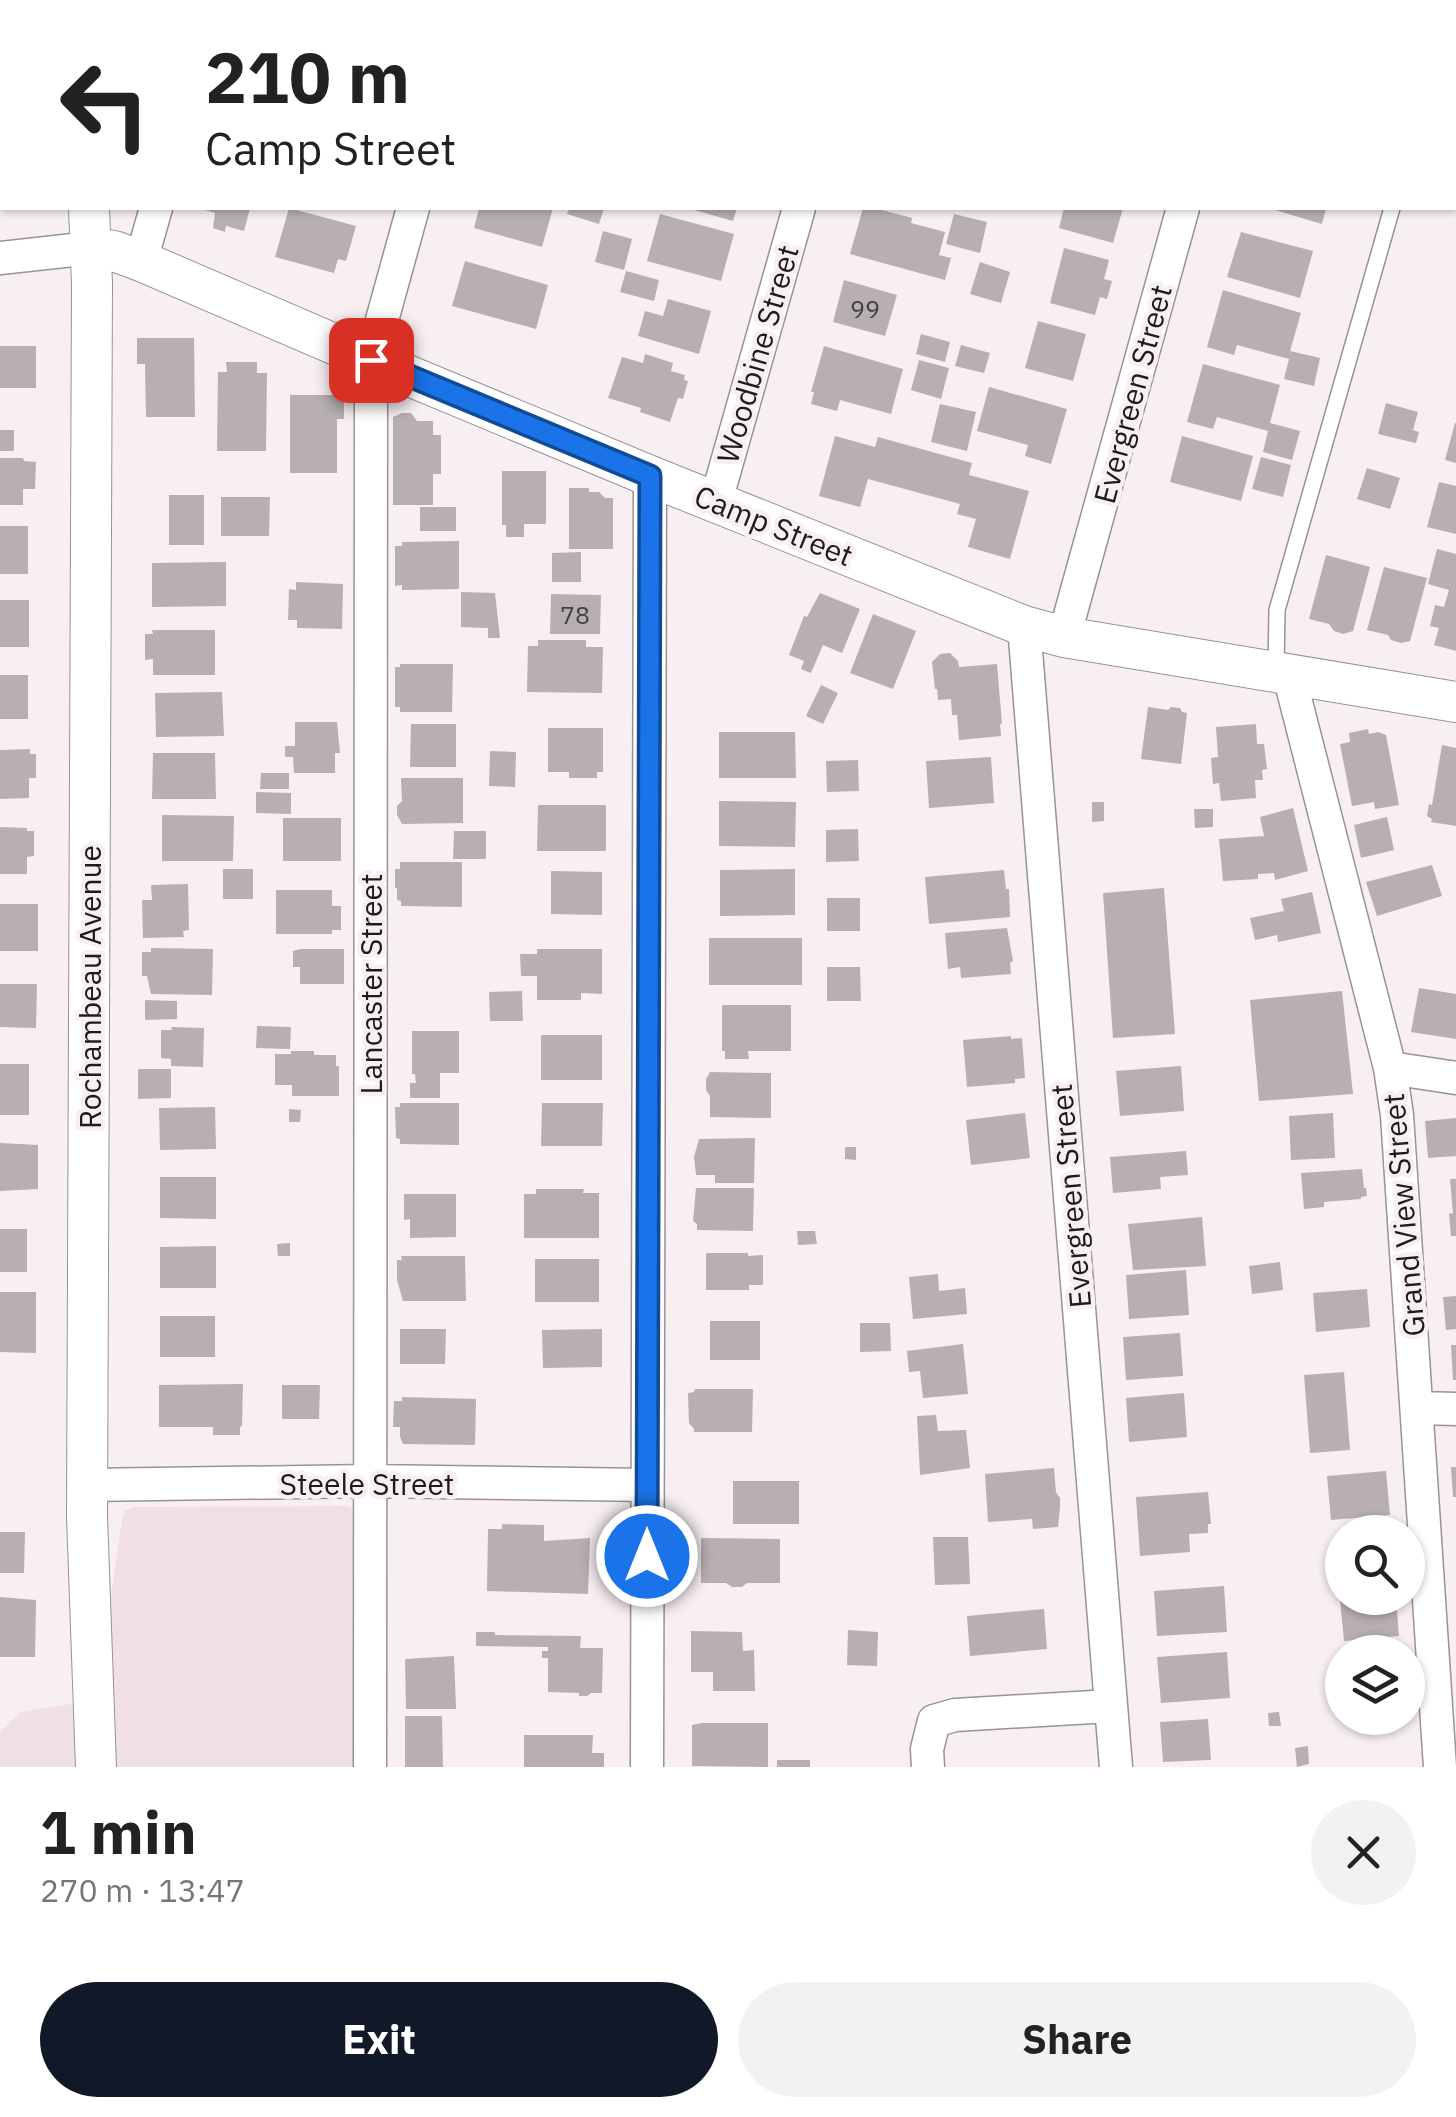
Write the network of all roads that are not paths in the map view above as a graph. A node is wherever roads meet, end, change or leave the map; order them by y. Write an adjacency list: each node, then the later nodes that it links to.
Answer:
1 (89, 210): 7 (street, Rochambeau Avenue)
2 (155, 210): 9 (street)
3 (412, 210): 10 (street, Lancaster Street)
4 (798, 210): 12 (street, Woodbine Street)
5 (1182, 210): 14 (street, Evergreen Street)
6 (1391, 210): 15 (lane)
7 (91, 248): 8 (street, Camp Street); 9 (street, Camp Street); 22 (street, Rochambeau Avenue)
8 (0, 258)
9 (142, 261): 10 (street, Camp Street)
10 (371, 360): 11 (street, Camp Street); 21 (street, Lancaster Street)
11 (650, 476): 12 (street, Camp Street); 23 (street)
12 (716, 501): 13 (street, Camp Street)
13 (1024, 626): 14 (street, Camp Street); 24 (street, Evergreen Street)
14 (1064, 638): 15 (street, Camp Street)
15 (1282, 674): 16 (street, Camp Street); 17 (street, Grand View Street)
16 (1456, 702)
17 (1390, 1068): 18 (street); 19 (street, Grand View Street)
18 (1456, 1078)
19 (1418, 1408): 20 (street); 30 (street, Grand View Street)
20 (1456, 1408)
21 (369, 1481): 22 (street, Steele Street); 23 (street, Steele Street); 26 (street, Lancaster Street)
22 (87, 1485): 25 (street, Rochambeau Avenue)
23 (647, 1486): 27 (street)
24 (1110, 1706): 28 (street); 29 (street, Evergreen Street)
25 (96, 1767)
26 (370, 1767)
27 (647, 1767)
28 (928, 1767)
29 (1116, 1767)
30 (1440, 1767)

